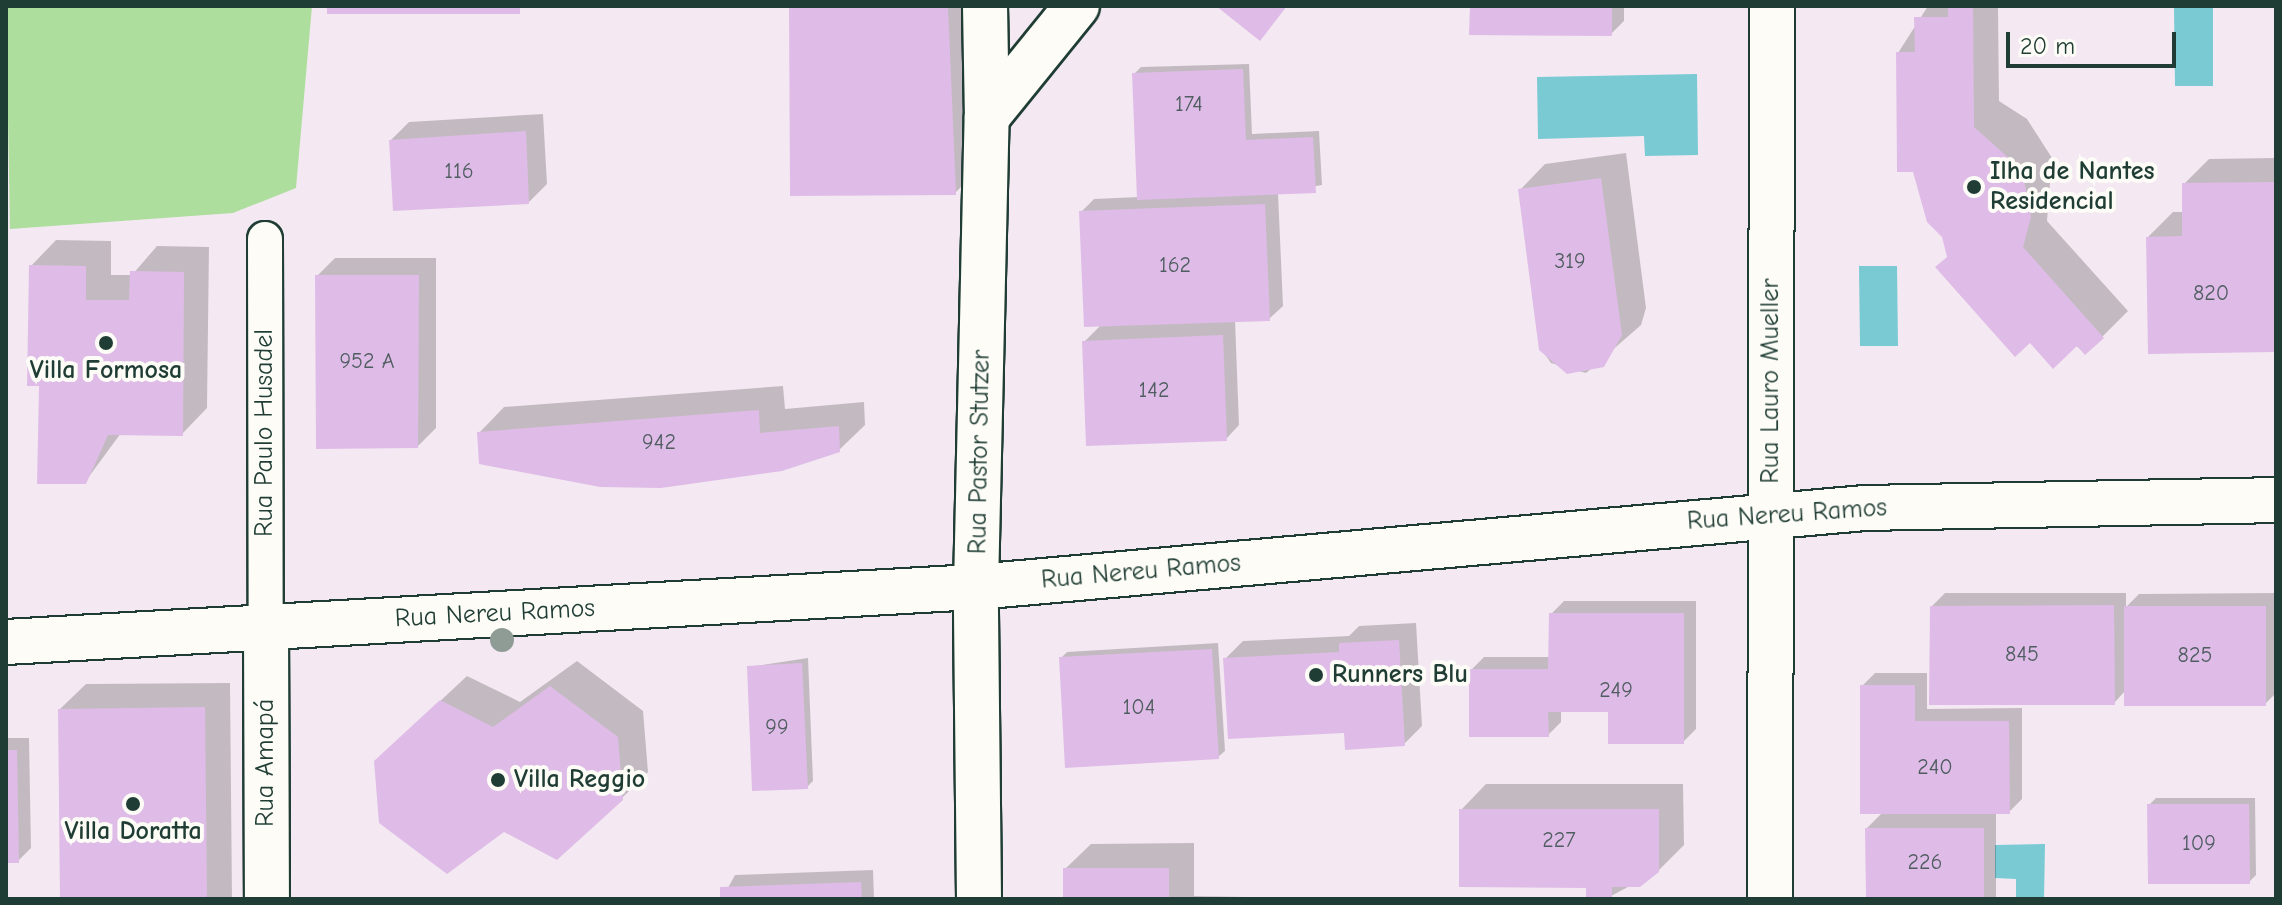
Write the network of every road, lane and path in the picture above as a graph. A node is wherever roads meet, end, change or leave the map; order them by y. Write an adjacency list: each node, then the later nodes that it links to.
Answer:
1 (985, 6): 4 (street, Rua Pastor Stutzer)
2 (1077, 6): 4 (street)
3 (1772, 6): 7 (street, Rua Lauro Mueller)
4 (987, 117): 8 (street, Rua Pastor Stutzer)
5 (265, 239): 9 (lane, Rua Paulo Husadel)
6 (2276, 500): 7 (street, Rua Nereu Ramos)
7 (1771, 514): 8 (street, Rua Nereu Ramos); 13 (street, Rua Lauro Mueller)
8 (976, 587): 9 (street, Rua Nereu Ramos); 12 (street, Rua Pastor Stutzer)
9 (266, 627): 10 (street, Rua Nereu Ramos); 11 (street, Rua Amapá)
10 (6, 642)
11 (267, 899)
12 (979, 899)
13 (1770, 899)

